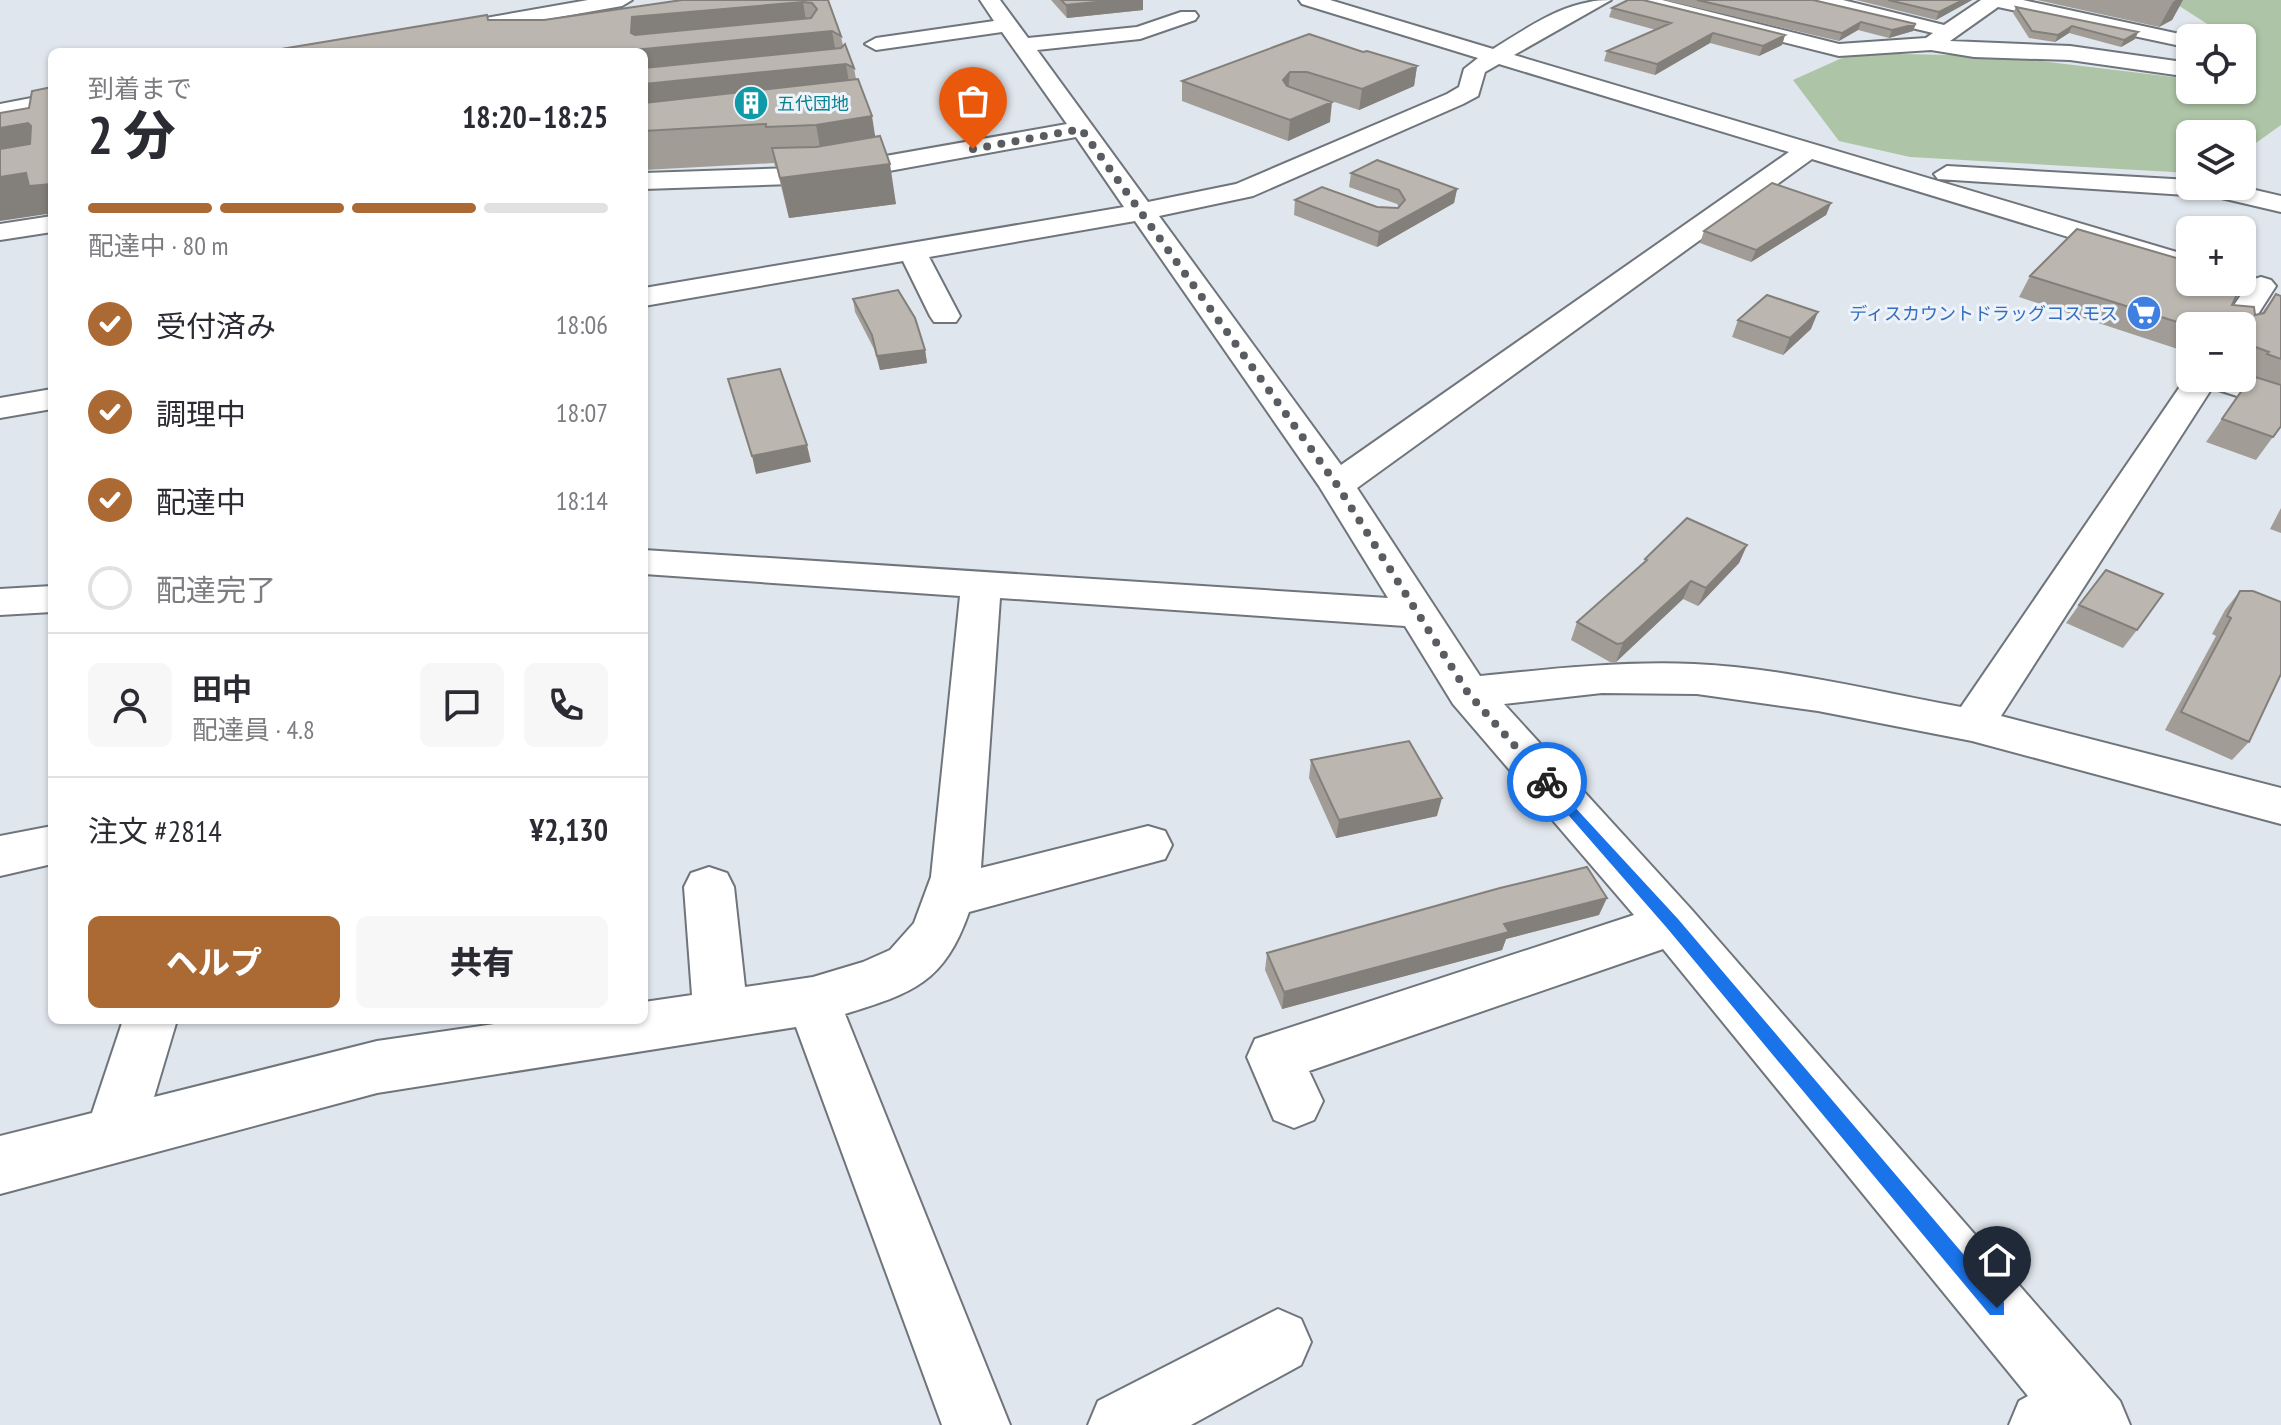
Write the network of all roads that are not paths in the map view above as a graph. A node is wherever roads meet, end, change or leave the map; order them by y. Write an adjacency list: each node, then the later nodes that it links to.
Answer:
1 (622, 0): 11 (street)
2 (1309, 0): 16 (street)
3 (1601, 0): 13 (street)
4 (1630, 0): 13 (street)
5 (1638, 0): 15 (street)
6 (1817, 0): 10 (street)
7 (1995, 0): 10 (street); 12 (street)
8 (1188, 16): 9 (street)
9 (1006, 24): 14 (street); 21 (street)
10 (1951, 30): 15 (street)
11 (436, 33)
12 (2176, 39)
13 (1520, 42): 16 (street)
14 (876, 44)
15 (1931, 44): 17 (street)
16 (1493, 55): 22 (street); 23 (street)
17 (2176, 68)
18 (48, 102): 19 (street)
19 (0, 111)
20 (1355, 120): 22 (street)
21 (1081, 129): 26 (street); 29 (street)
22 (1384, 130): 25 (street)
23 (1808, 151): 24 (street); 43 (street)
24 (1869, 170): 28 (street); 33 (street)
25 (1280, 174): 27 (street); 29 (street)
26 (648, 181)
27 (1320, 189)
28 (2281, 204)
29 (1141, 212): 32 (street); 43 (street)
30 (48, 225): 31 (street)
31 (0, 232)
32 (912, 251): 35 (street); 37 (street)
33 (2176, 261)
34 (2261, 286): 36 (street)
35 (648, 296)
36 (2244, 312)
37 (945, 316)
38 (2193, 392): 50 (street)
39 (2256, 392): 41 (street)
40 (48, 400): 42 (street)
41 (2281, 400)
42 (0, 408)
43 (1337, 485): 48 (street)
44 (648, 562): 45 (street)
45 (981, 585): 48 (street); 56 (street)
46 (48, 599): 47 (street)
47 (0, 602)
48 (1415, 613): 49 (street)
49 (1468, 693): 50 (street); 57 (street)
50 (1972, 725): 51 (street)
51 (2281, 806)
52 (1148, 845): 56 (street)
53 (48, 846): 54 (street)
54 (0, 856)
55 (709, 887): 59 (street)
56 (949, 897): 58 (street)
57 (1673, 924): 61 (street); 65 (street)
58 (813, 1001): 59 (street); 66 (street)
59 (721, 1014): 62 (street)
60 (149, 1024): 62 (street)
61 (1294, 1101)
62 (114, 1136): 63 (street)
63 (0, 1165)
64 (1278, 1342): 67 (street)
65 (2072, 1418)
66 (976, 1425)
67 (1122, 1425)

